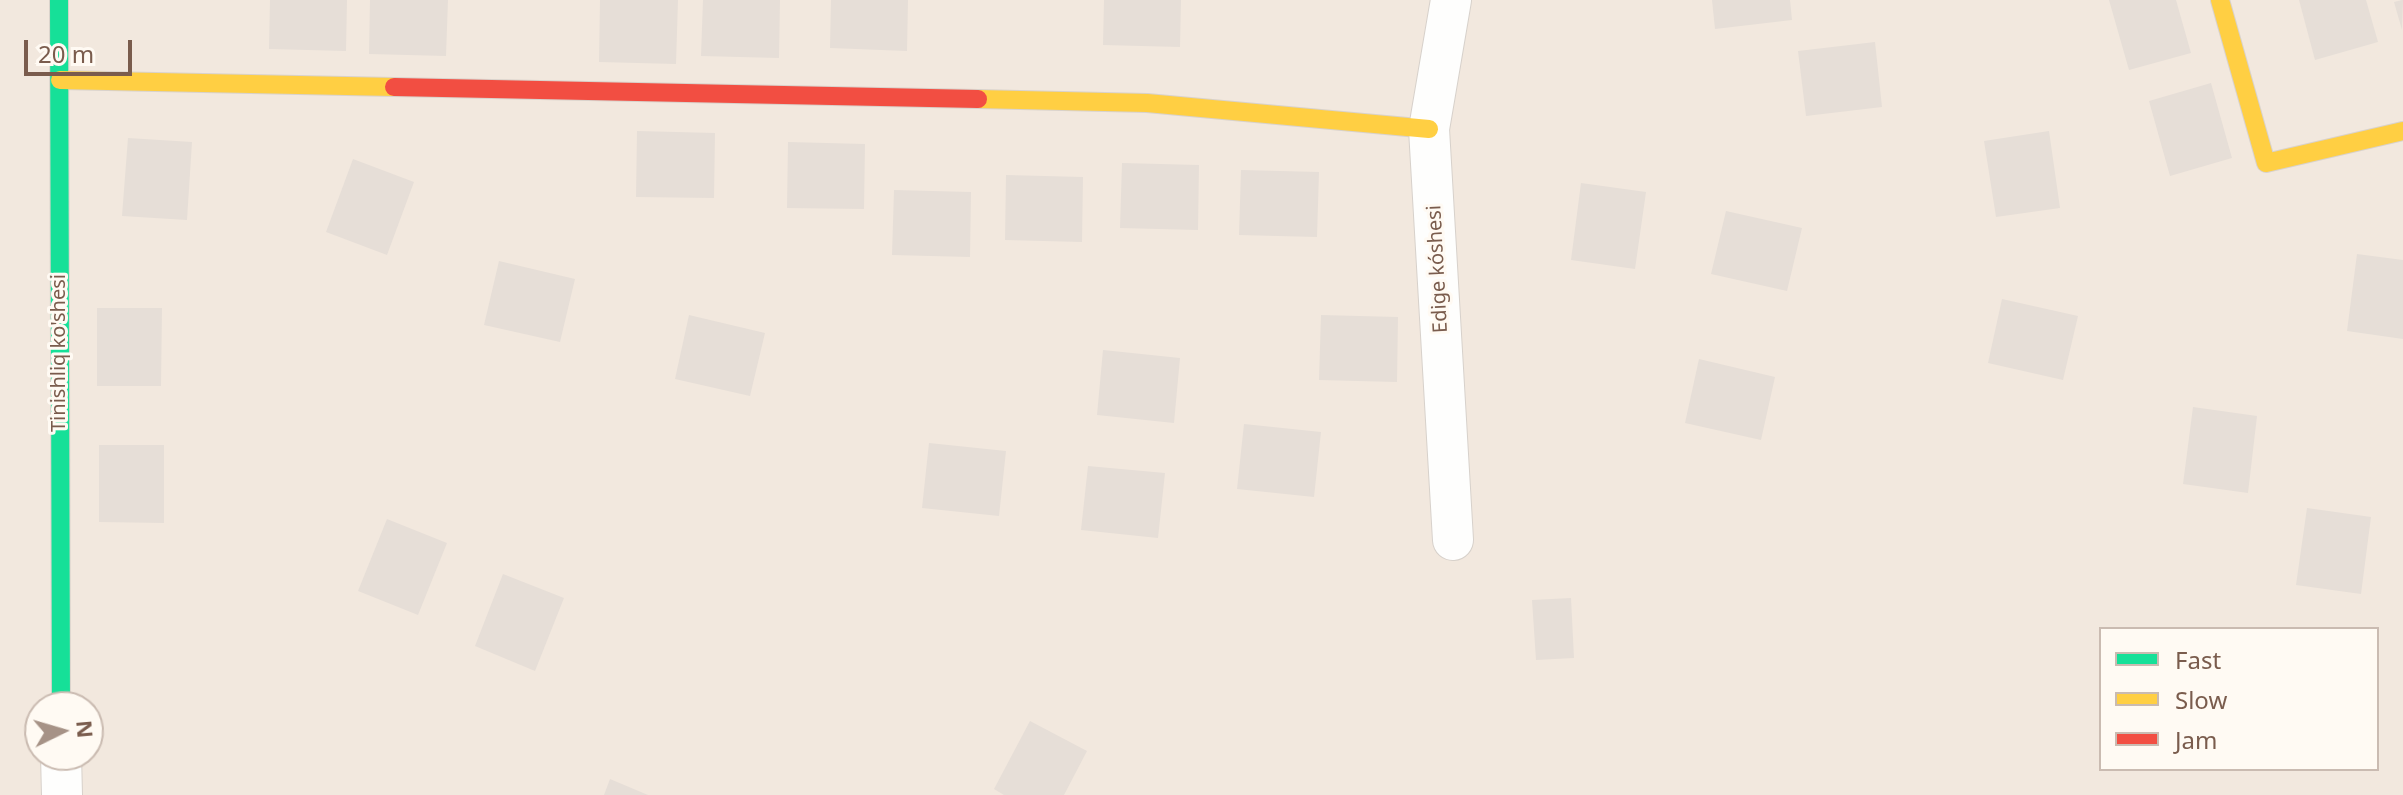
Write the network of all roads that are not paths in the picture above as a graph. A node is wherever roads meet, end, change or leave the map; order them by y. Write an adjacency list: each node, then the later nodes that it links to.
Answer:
1 (59, 0): 4 (street, Tinishliq ko'shesi)
2 (1451, 0): 5 (street, Edige kóshesi)
3 (2220, 0): 6 (street)
4 (60, 80): 5 (street); 8 (street, Tinishliq ko'shesi)
5 (1429, 129): 7 (street, Edige kóshesi)
6 (2403, 131)
7 (1453, 540)
8 (61, 691)
9 (61, 771): 10 (street)
10 (62, 795)

